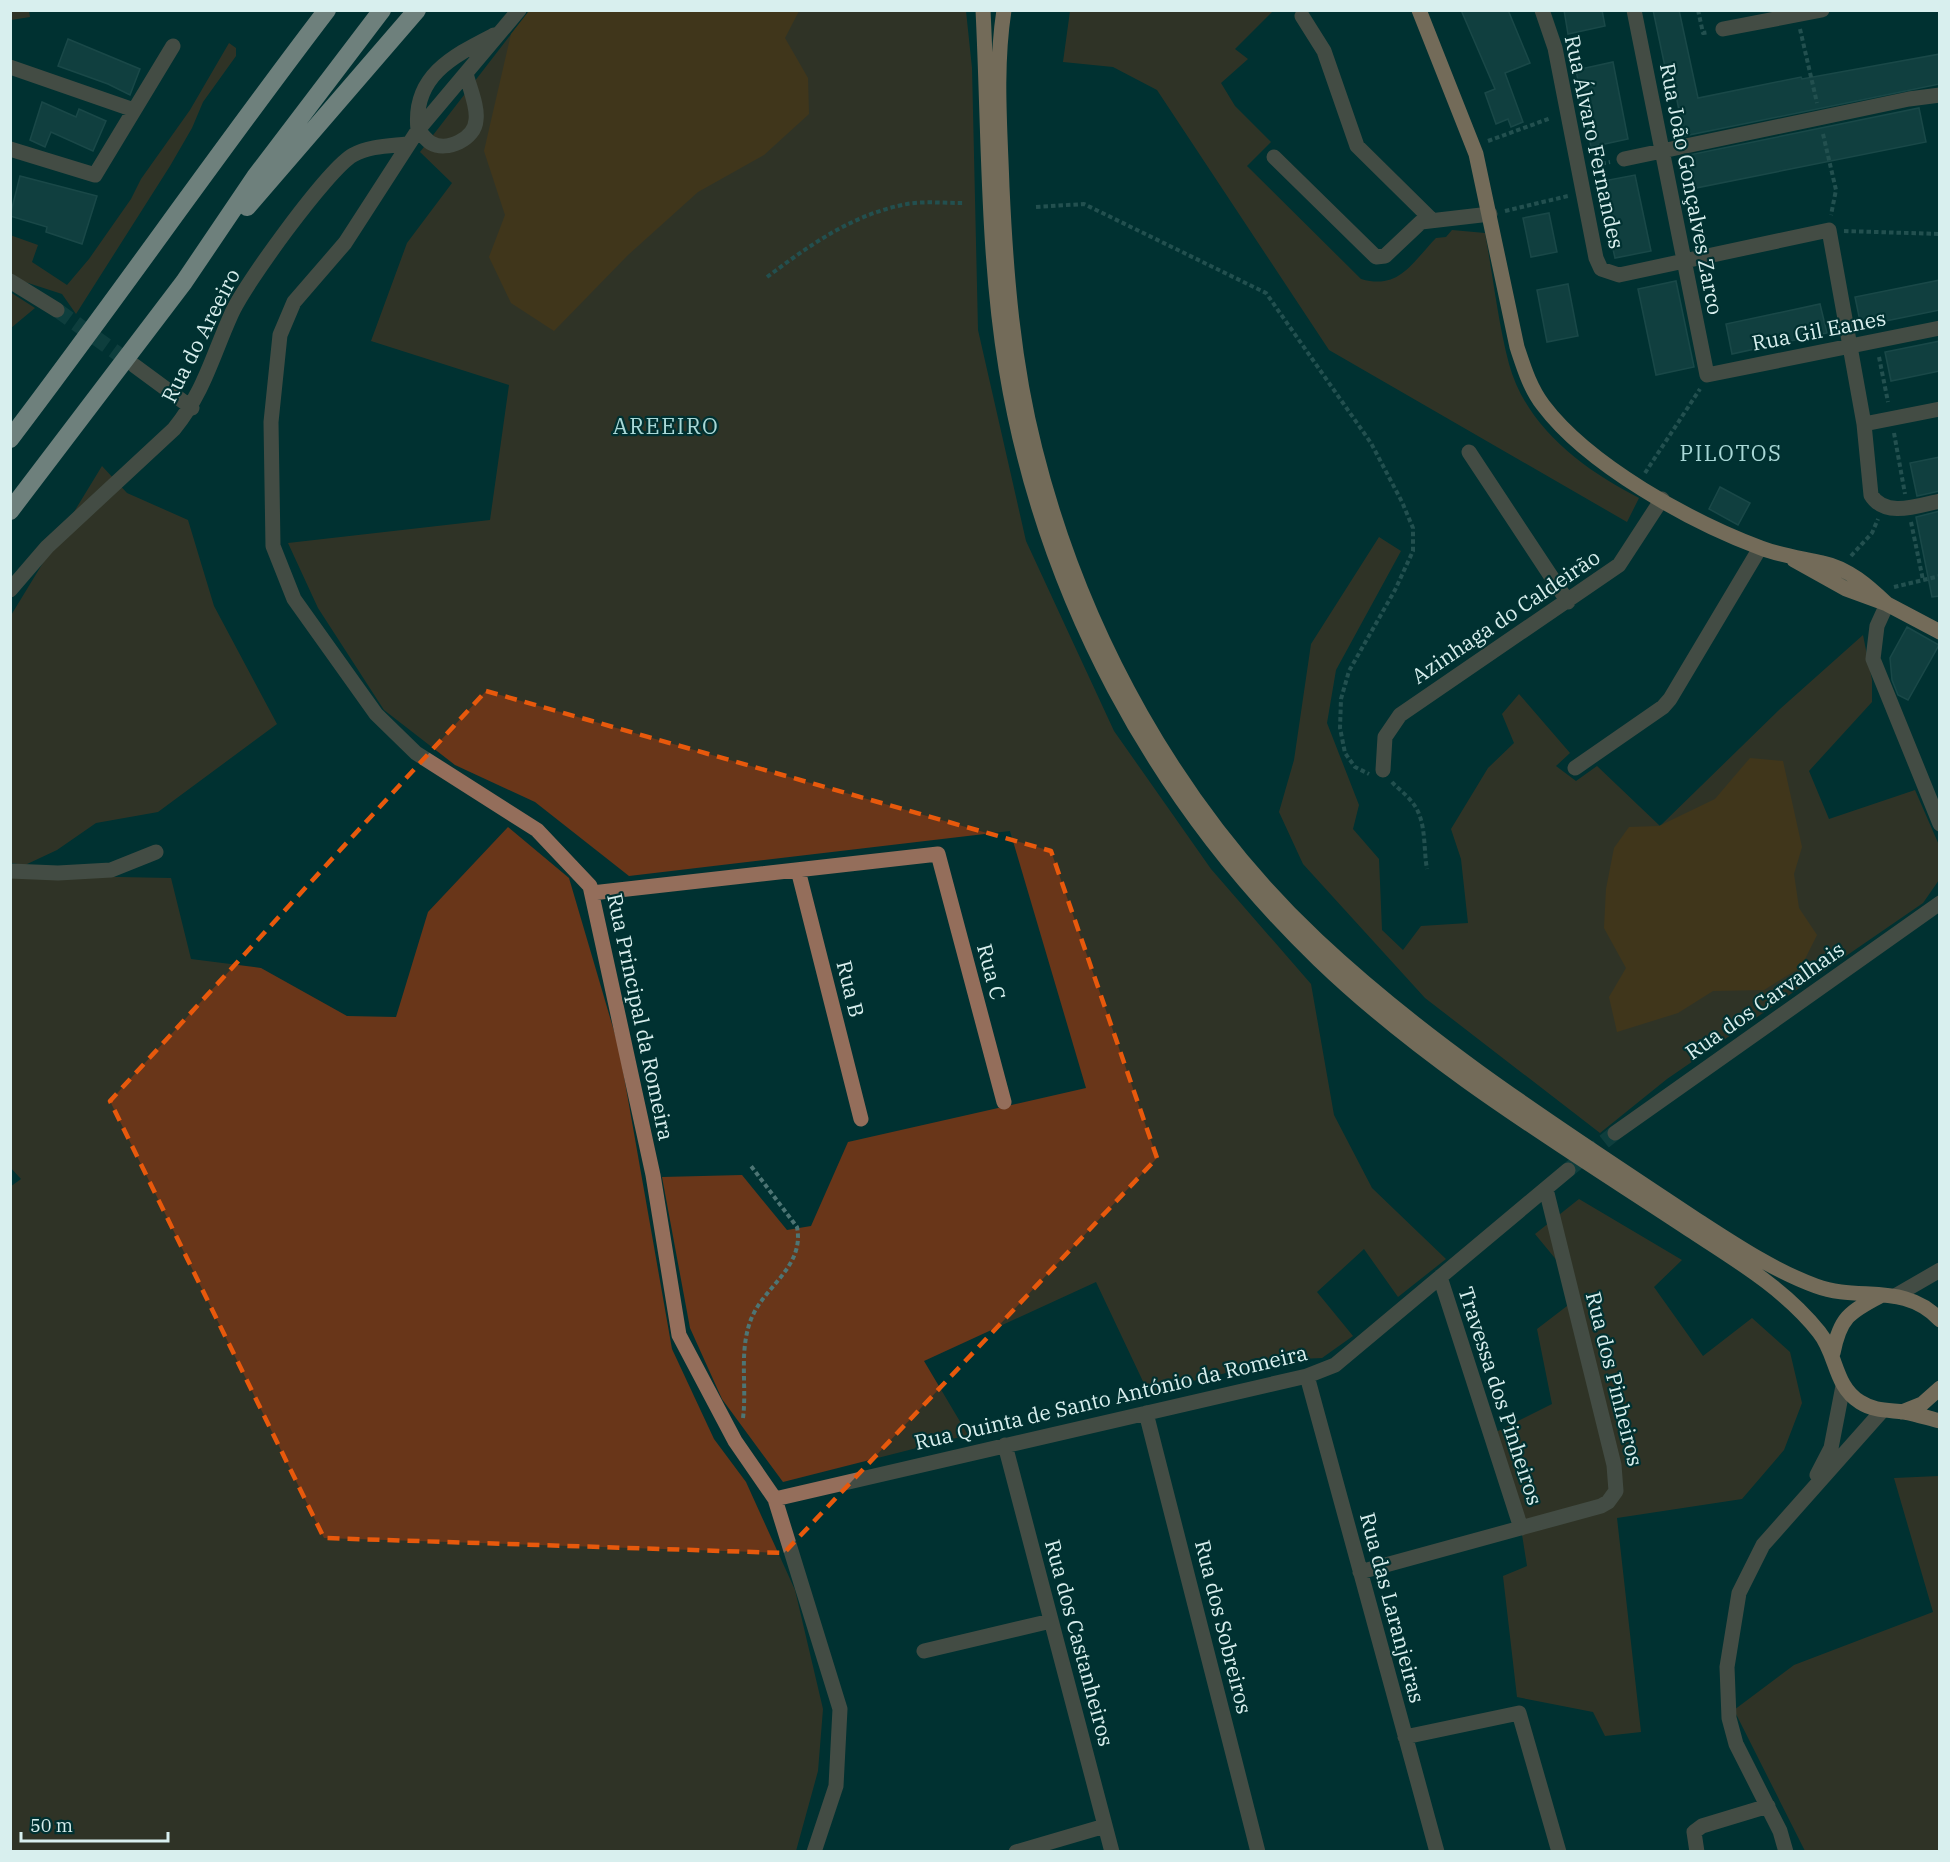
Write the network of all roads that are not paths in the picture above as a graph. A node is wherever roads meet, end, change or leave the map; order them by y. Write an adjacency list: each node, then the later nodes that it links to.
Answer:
1 (327, 10): 38 (highway)
2 (382, 10): 29 (highway)
3 (417, 10): 29 (highway)
4 (519, 10): 13 (street, Rua Principal da Romeira)
5 (983, 10): 65 (main road)
6 (1004, 10): 63 (main road)
7 (1419, 10): 25 (main road)
8 (1542, 10): 27 (street, Rua Álvaro Fernandes)
9 (1634, 10): 22 (street, Rua João Gonçalves Zarco)
10 (1822, 10): 12 (street)
11 (1302, 16): 26 (street)
12 (1723, 29)
13 (502, 31): 16 (street, Rua Principal da Romeira); 19 (street)
14 (172, 46): 18 (street)
15 (10, 67): 18 (street)
16 (466, 73): 19 (street, Rua Principal da Romeira); 19 (street)
17 (1940, 95): 22 (street)
18 (134, 110): 21 (street)
19 (418, 130): 20 (street, Rua Principal da Romeira)
20 (407, 144): 35 (street, Rua do Areeiro); 54 (street, Rua Principal da Romeira)
21 (10, 149)
22 (1662, 151): 24 (street); 27 (street, Rua João Gonçalves Zarco)
23 (1274, 157): 26 (street)
24 (1624, 159)
25 (1490, 214): 26 (street); 40 (main road)
26 (1432, 220)
27 (1684, 259): 32 (street); 34 (street, Rua João Gonçalves Zarco)
28 (10, 280): 30 (street)
29 (184, 282): 42 (highway)
30 (57, 310)
31 (1940, 328): 32 (street, Rua Gil Eanes)
32 (1849, 346): 34 (street, Rua Gil Eanes); 37 (street)
33 (135, 366): 35 (street)
34 (1707, 375)
35 (192, 408): 44 (street, Rua do Areeiro)
36 (1940, 409): 37 (street)
37 (1864, 424): 41 (street)
38 (10, 439)
39 (1469, 452): 45 (street)
40 (1662, 499): 43 (main road); 45 (street, Azinhaga do Caldeirão)
41 (1940, 501)
42 (10, 511)
43 (1760, 548): 46 (main road); 48 (street)
44 (10, 591)
45 (1568, 602): 49 (street, Azinhaga do Caldeirão)
46 (1887, 604): 47 (main road); 50 (street)
47 (1940, 632)
48 (1575, 768)
49 (1383, 770)
50 (1940, 824)
51 (156, 852): 53 (street)
52 (798, 870): 54 (street); 56 (street, Rua C); 57 (street, Rua B)
53 (10, 871)
54 (592, 893): 74 (street, Rua Principal da Romeira)
55 (1940, 903): 58 (street, Rua dos Carvalhais)
56 (1004, 1102)
57 (861, 1119)
58 (1615, 1133)
59 (1568, 1170): 60 (street, Rua Quinta de Santo António da Romeira)
60 (1546, 1189): 62 (street, Rua Quinta de Santo António da Romeira); 76 (street, Rua dos Pinheiros)
61 (1940, 1270): 63 (street)
62 (1440, 1278): 66 (street, Rua Quinta de Santo António da Romeira); 76 (street, Travessa dos Pinheiros)
63 (1888, 1296): 64 (main road); 65 (main road)
64 (1940, 1320)
65 (1833, 1353): 67 (main road)
66 (1306, 1376): 71 (street, Rua Quinta de Santo António da Romeira); 77 (street, Rua das Laranjeiras)
67 (1843, 1386): 69 (main road); 75 (street)
68 (1940, 1388): 70 (main road)
69 (1882, 1411): 70 (main road); 75 (street)
70 (1902, 1412): 72 (main road)
71 (1146, 1413): 73 (street, Rua Quinta de Santo António da Romeira); 86 (street, Rua dos Sobreiros)
72 (1940, 1421)
73 (1005, 1445): 74 (street, Rua Quinta de Santo António da Romeira); 78 (street, Rua dos Castanheiros)
74 (775, 1498): 84 (street, Rua Principal da Romeira)
75 (1797, 1505): 81 (street)
76 (1521, 1528): 77 (street, Rua dos Pinheiros)
77 (1360, 1572): 80 (street, Rua das Laranjeiras)
78 (1051, 1621): 79 (street); 82 (street, Rua dos Castanheiros)
79 (924, 1651)
80 (1405, 1737): 87 (street, Rua das Laranjeiras); 88 (street)
81 (1768, 1806): 89 (street); 90 (street)
82 (1105, 1826): 83 (street); 85 (street, Rua dos Castanheiros)
83 (1023, 1850)
84 (814, 1851)
85 (1112, 1851)
86 (1258, 1851)
87 (1437, 1851)
88 (1559, 1851)
89 (1697, 1851)
90 (1786, 1851)

